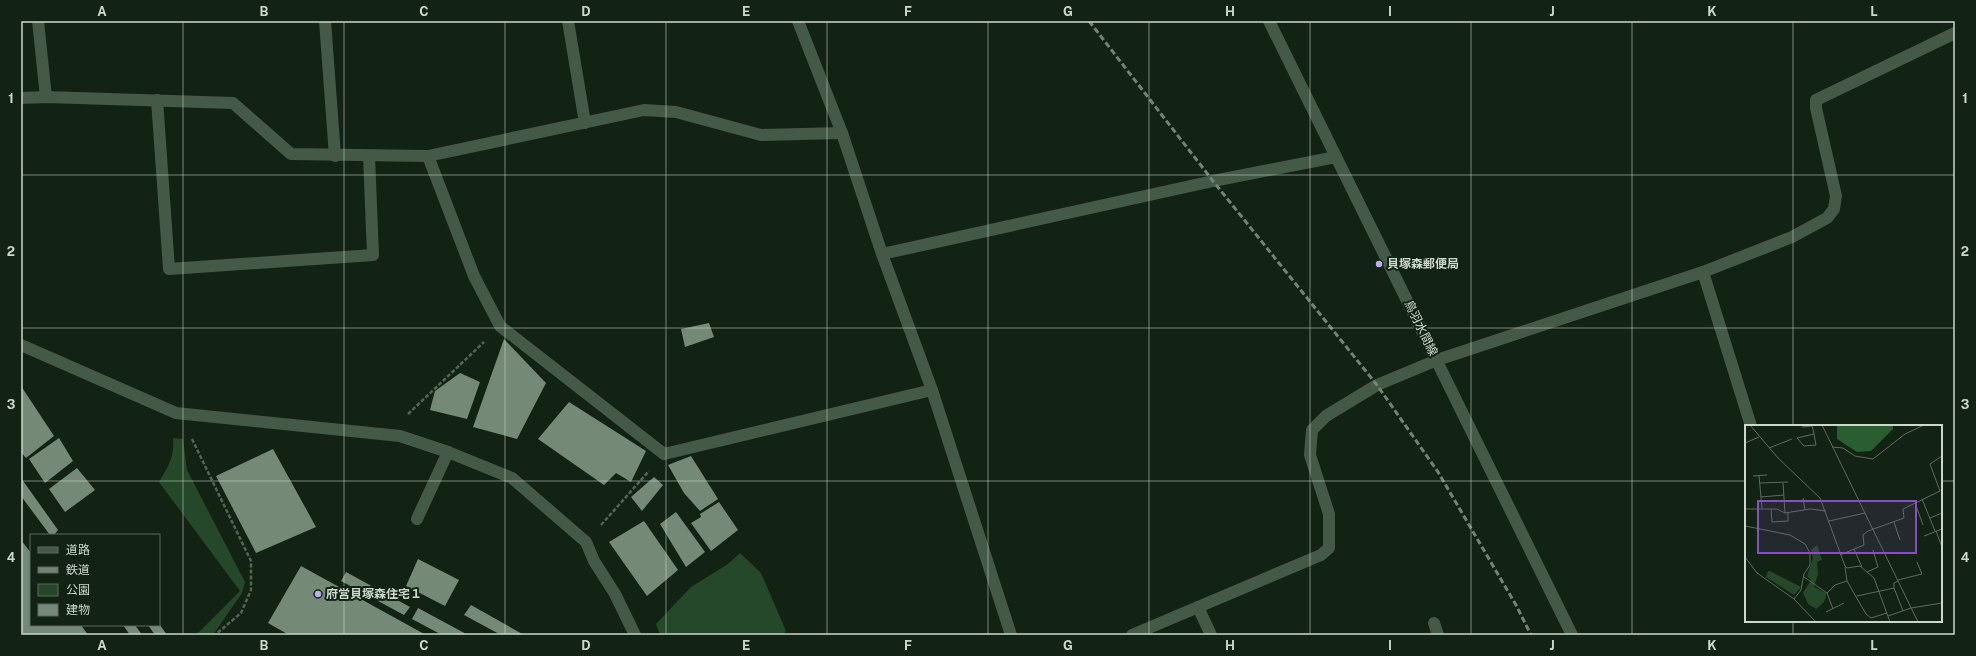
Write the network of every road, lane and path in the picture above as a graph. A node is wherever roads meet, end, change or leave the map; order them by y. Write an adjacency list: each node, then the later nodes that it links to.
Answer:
1 (38, 21): 7 (street)
2 (325, 21): 12 (street)
3 (568, 21): 10 (street)
4 (798, 21): 11 (street)
5 (1269, 21): 15 (street, 鳥羽水間線)
6 (1955, 33): 17 (street)
7 (46, 97): 8 (street); 9 (street)
8 (21, 98)
9 (157, 100): 12 (street); 13 (street)
10 (585, 123): 11 (street); 14 (street)
11 (842, 133): 16 (street)
12 (335, 156): 13 (street)
13 (369, 156): 14 (street)
14 (428, 156): 18 (street)
15 (1336, 157): 16 (street); 20 (street, 鳥羽水間線)
16 (882, 254): 21 (street)
17 (1703, 272): 20 (street); 24 (street)
18 (500, 326): 23 (path); 26 (street)
19 (21, 345): 22 (street)
20 (1437, 360): 29 (street); 35 (street, 鳥羽水間線)
21 (932, 390): 26 (street); 32 (street)
22 (176, 413): 25 (street); 30 (path)
23 (404, 418)
24 (1751, 425)
25 (448, 452): 27 (street); 28 (street)
26 (664, 454): 28 (path)
27 (417, 519)
28 (586, 542): 31 (street)
29 (1198, 607): 33 (street); 34 (street)
30 (215, 635)
31 (635, 635)
32 (1011, 635)
33 (1132, 635)
34 (1211, 635)
35 (1572, 635)

